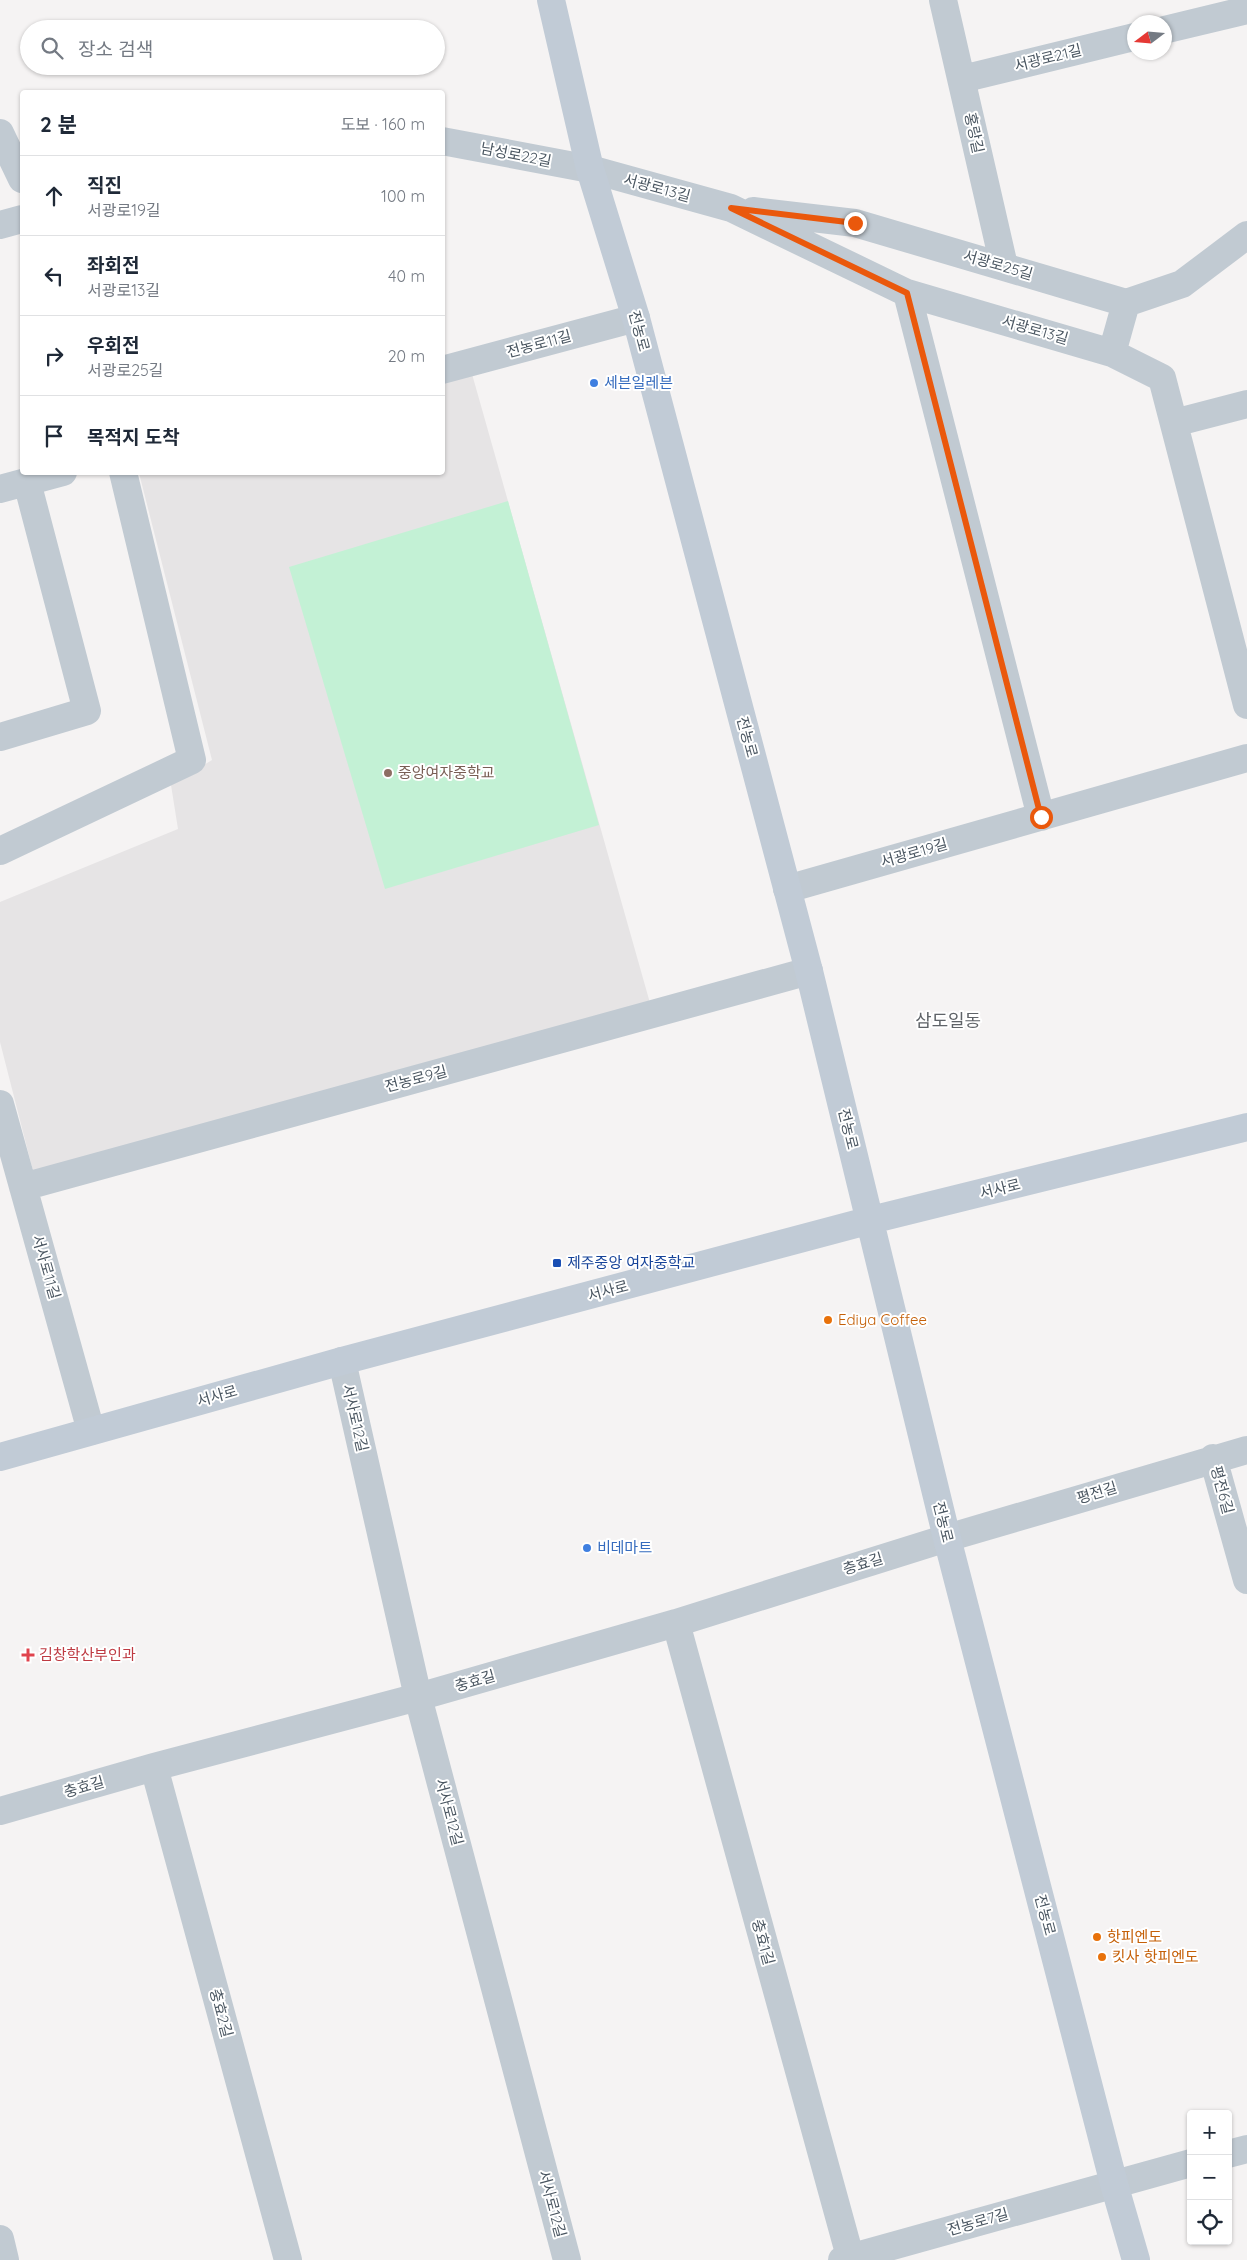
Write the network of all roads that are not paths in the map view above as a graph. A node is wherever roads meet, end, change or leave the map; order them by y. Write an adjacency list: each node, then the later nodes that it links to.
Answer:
1 (551, 0): 9 (street, 전농로)
2 (944, 0): 6 (street, 홍랑길)
3 (1247, 10): 4 (street)
4 (1172, 28)
5 (1127, 39): 6 (street, 서광로21길)
6 (962, 79): 15 (street, 홍랑길)
7 (0, 133): 10 (street)
8 (445, 142): 9 (street, 남성로22길)
9 (590, 169): 11 (street, 서광로13길); 18 (street, 전농로)
10 (20, 175)
11 (731, 208): 15 (street, 서광로25길); 16 (street, 서광로13길)
12 (20, 220): 13 (street)
13 (0, 225)
14 (1247, 235): 17 (street)
15 (1004, 266): 17 (street, 서광로25길)
16 (907, 293): 19 (street, 서광로13길); 30 (street)
17 (1126, 302): 19 (street)
18 (636, 318): 20 (street, 전농로11길); 32 (street, 전농로)
19 (1112, 353): 22 (street, 서광로13길)
20 (445, 369)
21 (1247, 404): 22 (street)
22 (1174, 424): 27 (street, 서광로13길)
23 (52, 475): 25 (street)
24 (124, 475): 31 (street)
25 (27, 482): 26 (street); 28 (street)
26 (0, 489)
27 (1247, 705)
28 (0, 737)
29 (1247, 758): 30 (street, 서광로19길)
30 (1041, 817): 32 (street, 서광로19길)
31 (0, 851)
32 (787, 889): 33 (street, 전농로)
33 (809, 971): 36 (street, 전농로9길); 37 (street, 전농로)
34 (2, 1120): 36 (street, 서사로11길)
35 (1247, 1127): 37 (street, 서사로)
36 (23, 1187): 39 (street, 서사로11길)
37 (871, 1220): 38 (street, 서사로); 43 (street, 전농로)
38 (342, 1361): 39 (street, 서사로); 46 (street, 서사로12길)
39 (91, 1431): 41 (street, 서사로)
40 (1247, 1450): 42 (street, 평전길)
41 (0, 1457)
42 (1213, 1458): 43 (street, 평전길); 44 (street, 평전6길)
43 (947, 1538): 45 (street, 충효길); 52 (street, 전농로)
44 (1247, 1580)
45 (676, 1623): 46 (street, 충효길); 54 (street, 충효1길)
46 (418, 1697): 47 (street, 충효길); 57 (street, 서사로12길)
47 (154, 1767): 48 (street, 충효길); 56 (street, 충효2길)
48 (0, 1811)
49 (1247, 2149): 50 (street)
50 (1232, 2153)
51 (1187, 2165): 52 (street)
52 (1114, 2184): 54 (street, 전농로7길); 58 (street, 전농로)
53 (0, 2239): 55 (street)
54 (847, 2259)
55 (5, 2260)
56 (288, 2260)
57 (567, 2260)
58 (1136, 2260)

